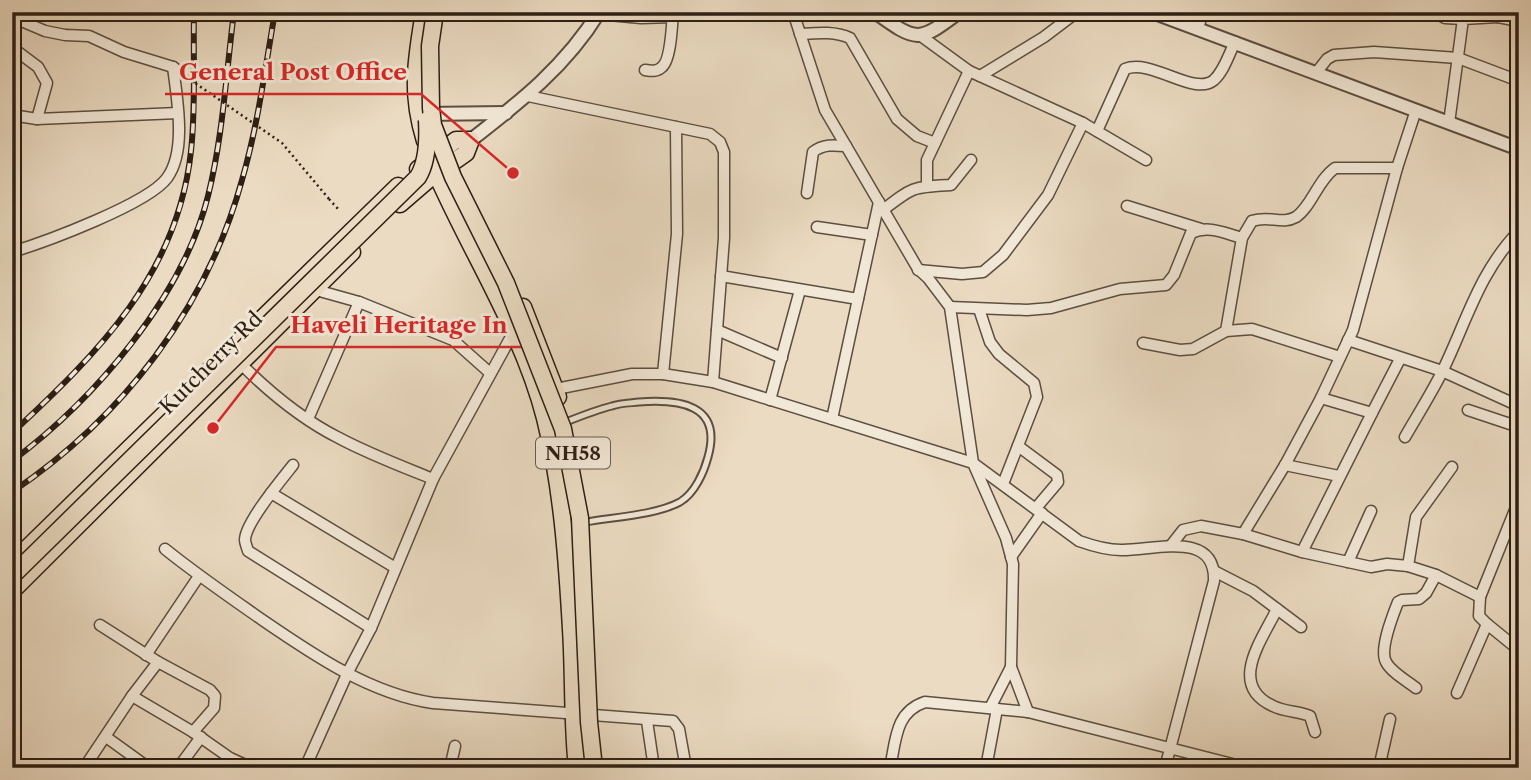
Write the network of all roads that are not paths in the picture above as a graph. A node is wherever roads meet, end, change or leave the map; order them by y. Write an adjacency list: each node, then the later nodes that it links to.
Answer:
1 (426, 12): 31 (highway, NH58); 39 (highway, bridge)
2 (438, 12): 32 (highway, NH58); 156 (highway, bridge)
3 (793, 12): 17 (street)
4 (875, 12): 18 (street)
5 (959, 12): 18 (street)
6 (1077, 12): 25 (street)
7 (1152, 12): 16 (street)
8 (1203, 12): 16 (street)
9 (1434, 12): 14 (street)
10 (599, 13): 11 (street); 27 (street)
11 (673, 15): 22 (street)
12 (1501, 15): 14 (street); 15 (street)
13 (15, 18): 29 (street)
14 (1463, 19): 21 (street)
15 (1519, 21)
16 (1198, 28): 19 (street)
17 (800, 34): 41 (street); 42 (street)
18 (921, 36): 23 (street)
19 (1235, 42): 24 (street); 38 (street)
20 (12, 44): 34 (street)
21 (1458, 58): 24 (street); 26 (street); 36 (street)
22 (645, 70)
23 (969, 71): 25 (street); 41 (street)
24 (1317, 73): 28 (street)
25 (980, 76): 35 (street)
26 (1519, 81)
27 (528, 96): 30 (street); 37 (street)
28 (1416, 110): 36 (street); 48 (street)
29 (178, 113): 34 (street); 58 (street)
30 (507, 113): 32 (street); 40 (street)
31 (417, 114): 32 (street); 47 (highway, NH58)
32 (439, 114): 44 (highway, NH58)
33 (12, 115): 34 (street)
34 (37, 119)
35 (1083, 123): 38 (street); 59 (street)
36 (1449, 123): 43 (street)
37 (676, 127): 60 (street); 78 (street)
38 (1097, 131): 46 (street)
39 (427, 139): 116 (highway, bridge); 155 (highway)
40 (471, 140): 44 (highway)
41 (935, 143): 49 (street)
42 (846, 146): 50 (street); 52 (street)
43 (1519, 149)
44 (450, 155): 47 (highway); 80 (highway, NH58)
45 (971, 160): 49 (street)
46 (1146, 160)
47 (433, 167): 61 (highway, Kutcherry Rd); 69 (highway, NH58); 111 (highway)
48 (1396, 168): 57 (street); 70 (street)
49 (927, 185): 52 (street)
50 (807, 193)
51 (1127, 205): 54 (street)
52 (881, 206): 56 (street); 59 (street)
53 (817, 227): 56 (street)
54 (1201, 229): 57 (street); 66 (street)
55 (1519, 231): 76 (street)
56 (872, 235): 63 (street)
57 (1242, 238): 68 (street)
58 (12, 252)
59 (918, 270): 65 (street)
60 (721, 276): 62 (street); 67 (street)
61 (316, 290): 64 (street); 75 (highway, Kutcherry Rd)
62 (800, 290): 63 (street); 73 (street)
63 (858, 299): 88 (street)
64 (359, 302): 77 (street); 87 (street)
65 (950, 307): 66 (street); 93 (street)
66 (979, 309): 92 (street)
67 (717, 330): 73 (street); 79 (street)
68 (1226, 331): 71 (street); 72 (street)
69 (513, 333): 77 (street); 81 (highway, NH58)
70 (1348, 340): 72 (street); 74 (street)
71 (1143, 343)
72 (1340, 357): 82 (street)
73 (782, 358): 83 (street)
74 (1400, 359): 76 (street); 86 (street)
75 (240, 363): 87 (street); 118 (highway, Kutcherry Rd)
76 (1442, 371): 84 (street); 91 (street)
77 (490, 373): 98 (street)
78 (663, 374): 79 (street); 80 (street)
79 (713, 382): 83 (street)
80 (556, 389): 81 (street); 89 (highway, NH58)
81 (537, 392): 135 (highway, NH58)
82 (1321, 398): 86 (street); 95 (street)
83 (770, 400): 88 (street)
84 (1519, 406)
85 (1468, 410): 90 (street)
86 (1372, 413): 97 (street)
87 (308, 419): 98 (street)
88 (832, 419): 93 (street)
89 (566, 422): 104 (highway, NH58); 104 (lane)
90 (1519, 427)
91 (1405, 437)
92 (1018, 446): 99 (street); 102 (street)
93 (973, 463): 99 (street); 109 (street)
94 (293, 465): 100 (street)
95 (1285, 465): 97 (street); 105 (street)
96 (1452, 467): 112 (street)
97 (1339, 475): 108 (street)
98 (432, 479): 113 (street)
99 (1003, 484): 102 (street)
100 (271, 493): 113 (street); 124 (street)
101 (1518, 499): 119 (street)
102 (1039, 511): 106 (street); 109 (street)
103 (1371, 511): 110 (street)
104 (586, 522): 136 (highway, NH58)
105 (1243, 534): 106 (street); 108 (street)
106 (1172, 544): 114 (street)
107 (165, 549): 117 (street)
108 (1302, 552): 110 (street)
109 (1011, 557): 128 (street)
110 (1348, 562): 112 (street)
111 (12, 563)
112 (1408, 566): 115 (street)
113 (394, 567): 124 (street)
114 (1214, 571): 120 (street); 143 (street)
115 (1436, 575): 119 (street); 130 (street)
116 (12, 576)
117 (199, 576): 126 (street); 129 (street)
118 (12, 592)
119 (1480, 597): 121 (street)
120 (1277, 609): 123 (street); 139 (street)
121 (1487, 624): 125 (street); 131 (street)
122 (100, 625): 126 (street)
123 (1301, 627)
124 (371, 628): 129 (street)
125 (1519, 650)
126 (146, 655): 127 (street)
127 (158, 662): 132 (street); 140 (street)
128 (1011, 667): 133 (street); 134 (street)
129 (348, 672): 135 (street); 146 (street)
130 (1416, 688)
131 (1457, 693)
132 (132, 696): 140 (street); 141 (street)
133 (993, 708): 134 (street); 160 (street); 161 (street)
134 (1028, 712): 143 (street)
135 (573, 713): 136 (street); 154 (highway, NH58)
136 (594, 714): 138 (street); 157 (highway, NH58)
137 (1390, 719): 164 (street)
138 (647, 721): 158 (street); 159 (street)
139 (1315, 732)
140 (197, 734): 145 (street); 149 (street)
141 (106, 737): 147 (street); 148 (street)
142 (455, 746): 153 (street)
143 (1169, 748): 162 (street); 163 (street)
144 (1519, 754): 165 (street)
145 (230, 758): 150 (street); 151 (street)
146 (306, 766): 152 (street)
147 (84, 768)
148 (149, 768)
149 (178, 768)
150 (224, 768)
151 (253, 768)
152 (322, 768)
153 (450, 768)
154 (577, 768)
155 (585, 768)
156 (594, 768)
157 (600, 768)
158 (654, 768)
159 (687, 768)
160 (890, 768)
161 (986, 768)
162 (1165, 768)
163 (1248, 768)
164 (1379, 768)
165 (1515, 768)

